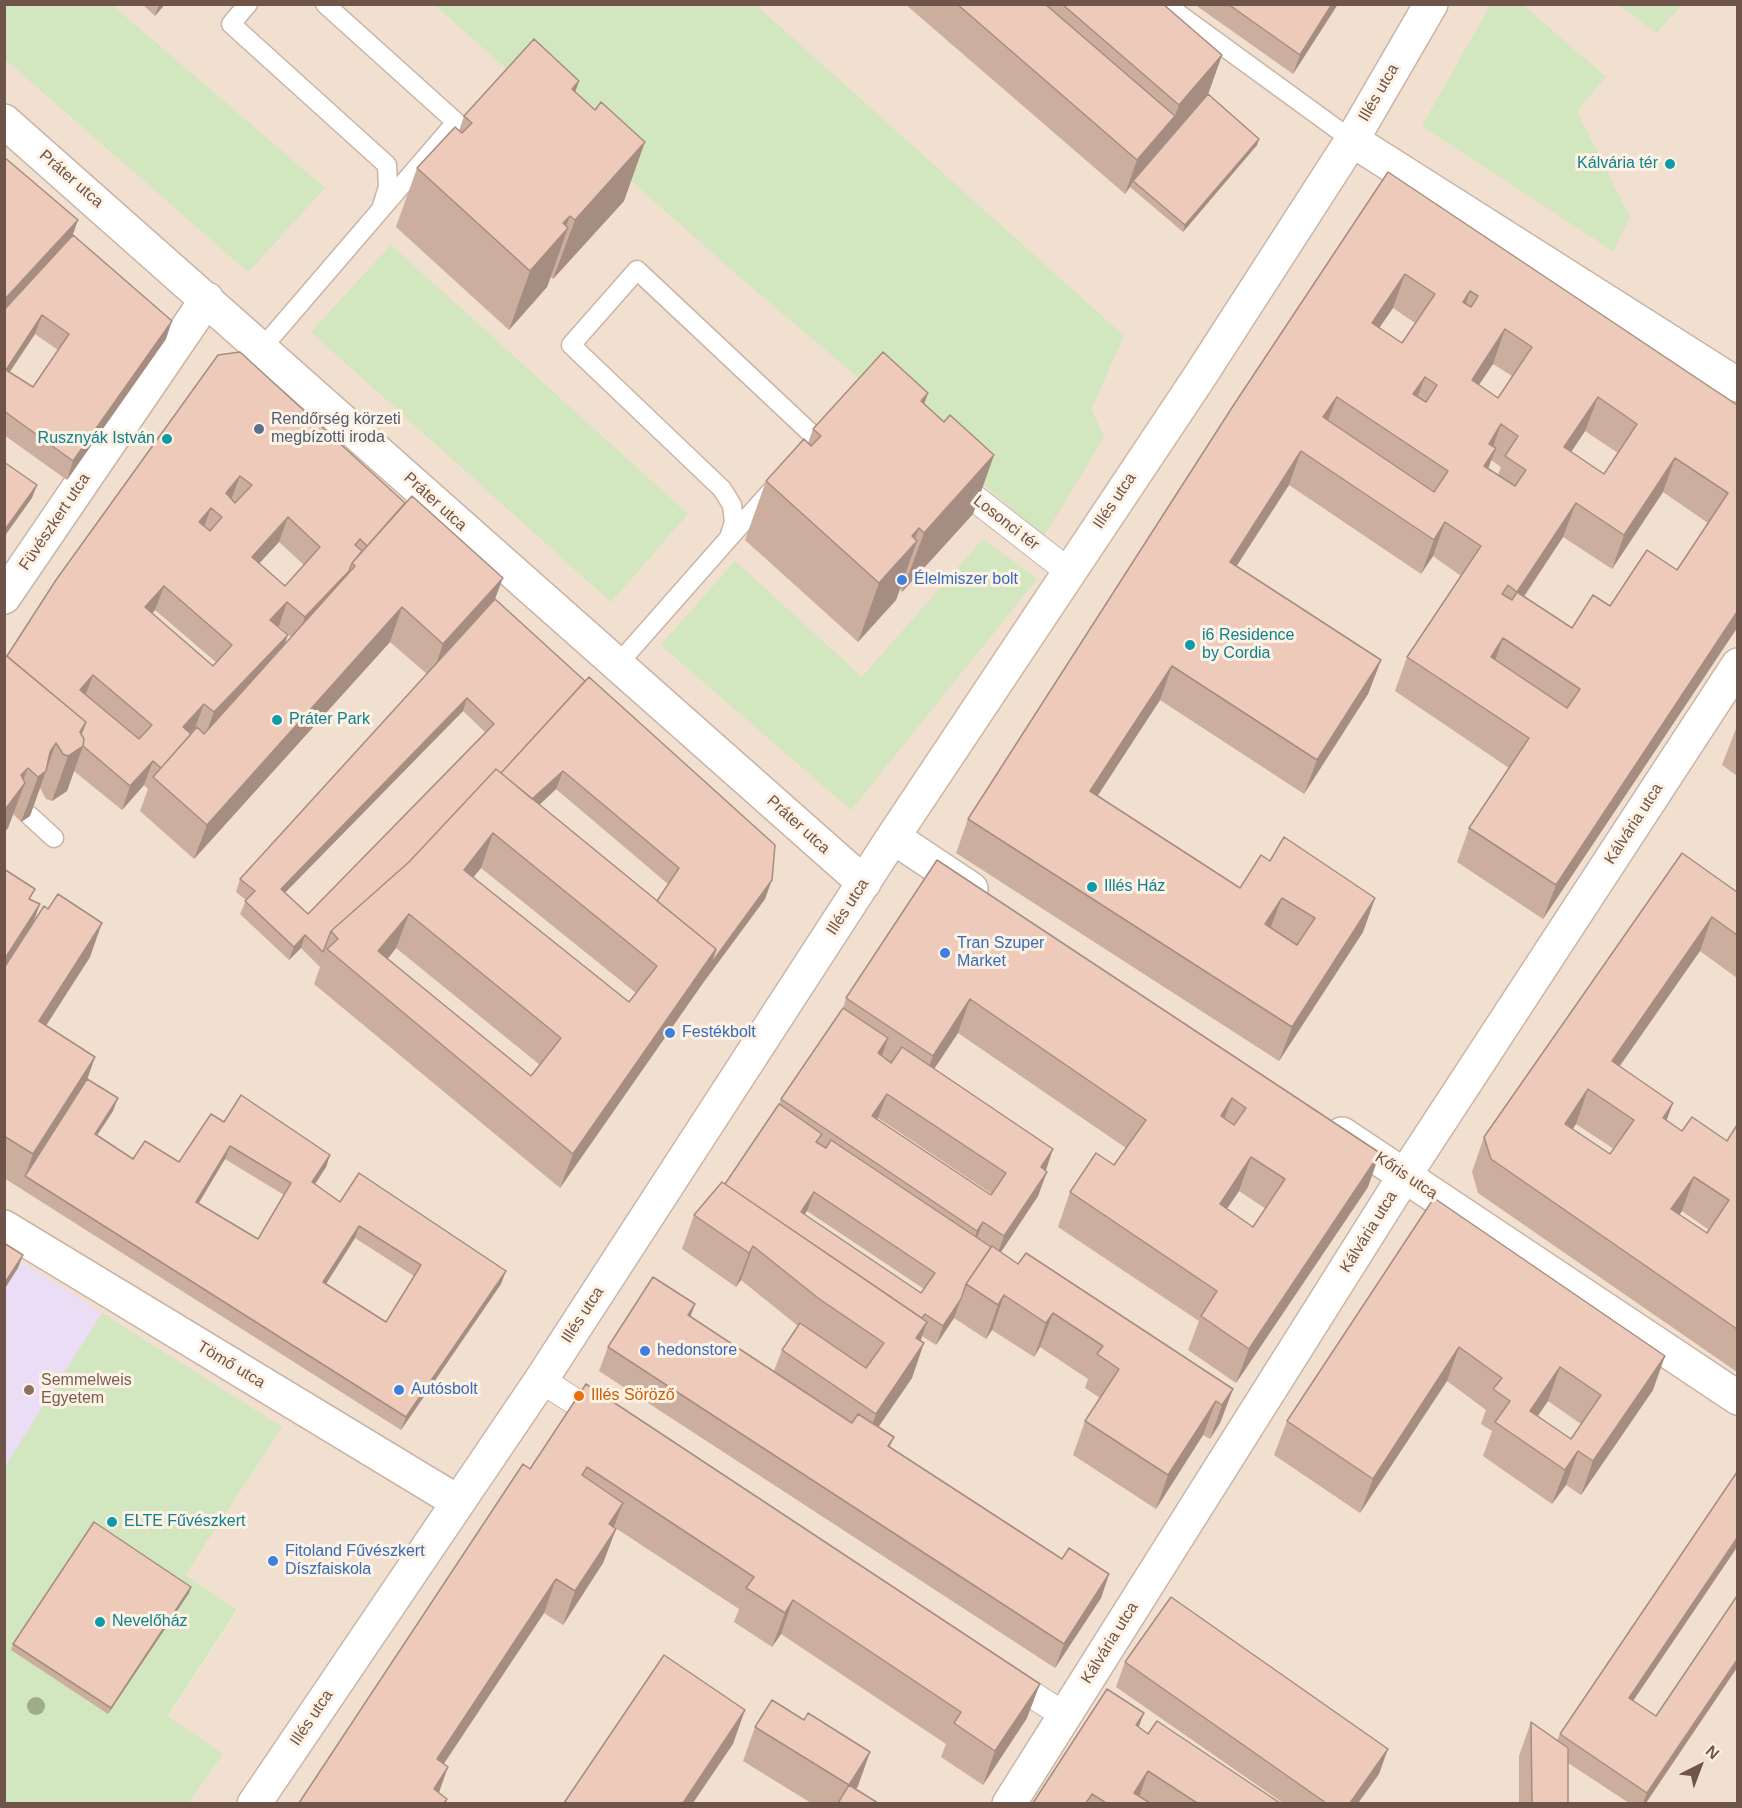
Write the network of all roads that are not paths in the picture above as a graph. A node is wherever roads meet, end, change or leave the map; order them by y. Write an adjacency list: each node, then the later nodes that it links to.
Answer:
1 (248, 4): 7 (lane)
2 (325, 4): 7 (lane)
3 (1165, 4): 6 (lane)
4 (1431, 4): 6 (street, Illés utca)
5 (4, 121): 8 (street, Práter utca)
6 (1352, 140): 10 (street); 15 (street, Illés utca)
7 (380, 210): 9 (lane)
8 (207, 299): 9 (street, Práter utca); 16 (street, Füvészkert utca)
9 (262, 348): 17 (street, Práter utca)
10 (1737, 385)
11 (795, 464): 14 (lane)
12 (944, 475): 15 (street, Losonci tér)
13 (781, 480): 14 (lane)
14 (729, 538): 17 (lane)
15 (1068, 571): 20 (street, Illés utca)
16 (4, 597)
17 (618, 664): 22 (street, Práter utca)
18 (1737, 665): 25 (street, Kálvária utca)
19 (30, 816): 21 (lane)
20 (893, 837): 22 (street, Illés utca); 23 (street)
21 (54, 838)
22 (864, 884): 27 (street, Illés utca)
23 (991, 902)
24 (1316, 1117): 25 (street, Kőris utca)
25 (1405, 1175): 28 (street, Kőris utca); 32 (street, Kálvária utca)
26 (4, 1227): 30 (street, Tömő utca)
27 (541, 1380): 29 (street); 30 (street, Illés utca)
28 (1737, 1398)
29 (621, 1432)
30 (458, 1502): 33 (street, Illés utca)
31 (984, 1663): 32 (street)
32 (1064, 1715): 34 (street, Kálvária utca)
33 (254, 1803)
34 (1009, 1803)

